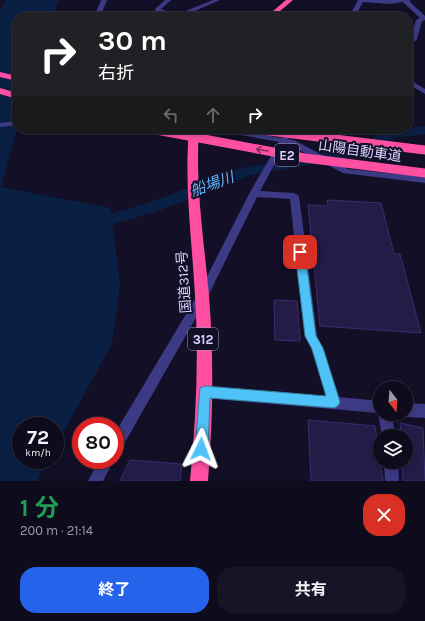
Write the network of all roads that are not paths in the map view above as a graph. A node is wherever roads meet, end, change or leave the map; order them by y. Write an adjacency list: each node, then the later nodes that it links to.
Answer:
1 (104, 0): 7 (street)
2 (168, 0): 8 (street)
3 (217, 0): 9 (street)
4 (290, 0): 10 (highway)
5 (361, 0): 6 (street); 11 (street)
6 (406, 0): 12 (street)
7 (99, 12)
8 (162, 12)
9 (188, 12)
10 (275, 12)
11 (355, 12)
12 (418, 27): 13 (street); 14 (street)
13 (425, 28)
14 (413, 41)
15 (0, 74): 16 (highway)
16 (12, 77)
17 (413, 84): 19 (street)
18 (0, 91): 20 (highway)
19 (425, 92)
20 (12, 95)
21 (12, 124): 22 (street)
22 (0, 125)
23 (178, 134): 30 (highway, 山陽自動車道 / E2, one-way to 23, bridge)
24 (193, 134): 33 (highway, 国道312号 / 312)
25 (248, 134): 28 (street)
26 (287, 134): 28 (street)
27 (294, 134): 29 (highway, 山陽自動車道 / E2, bridge)
28 (284, 140): 31 (street, bridge); 32 (street)
29 (425, 150)
30 (425, 173)
31 (425, 180)
32 (254, 194): 33 (street); 35 (street)
33 (202, 297): 34 (highway, 国道312号 / 312); 39 (street)
34 (205, 392): 35 (street); 43 (highway, 国道312号 / 312)
35 (334, 402): 36 (street)
36 (373, 406)
37 (413, 410): 38 (street)
38 (425, 411)
39 (124, 431)
40 (102, 469): 42 (street)
41 (391, 469): 44 (street)
42 (95, 481)
43 (199, 481)
44 (392, 481)

